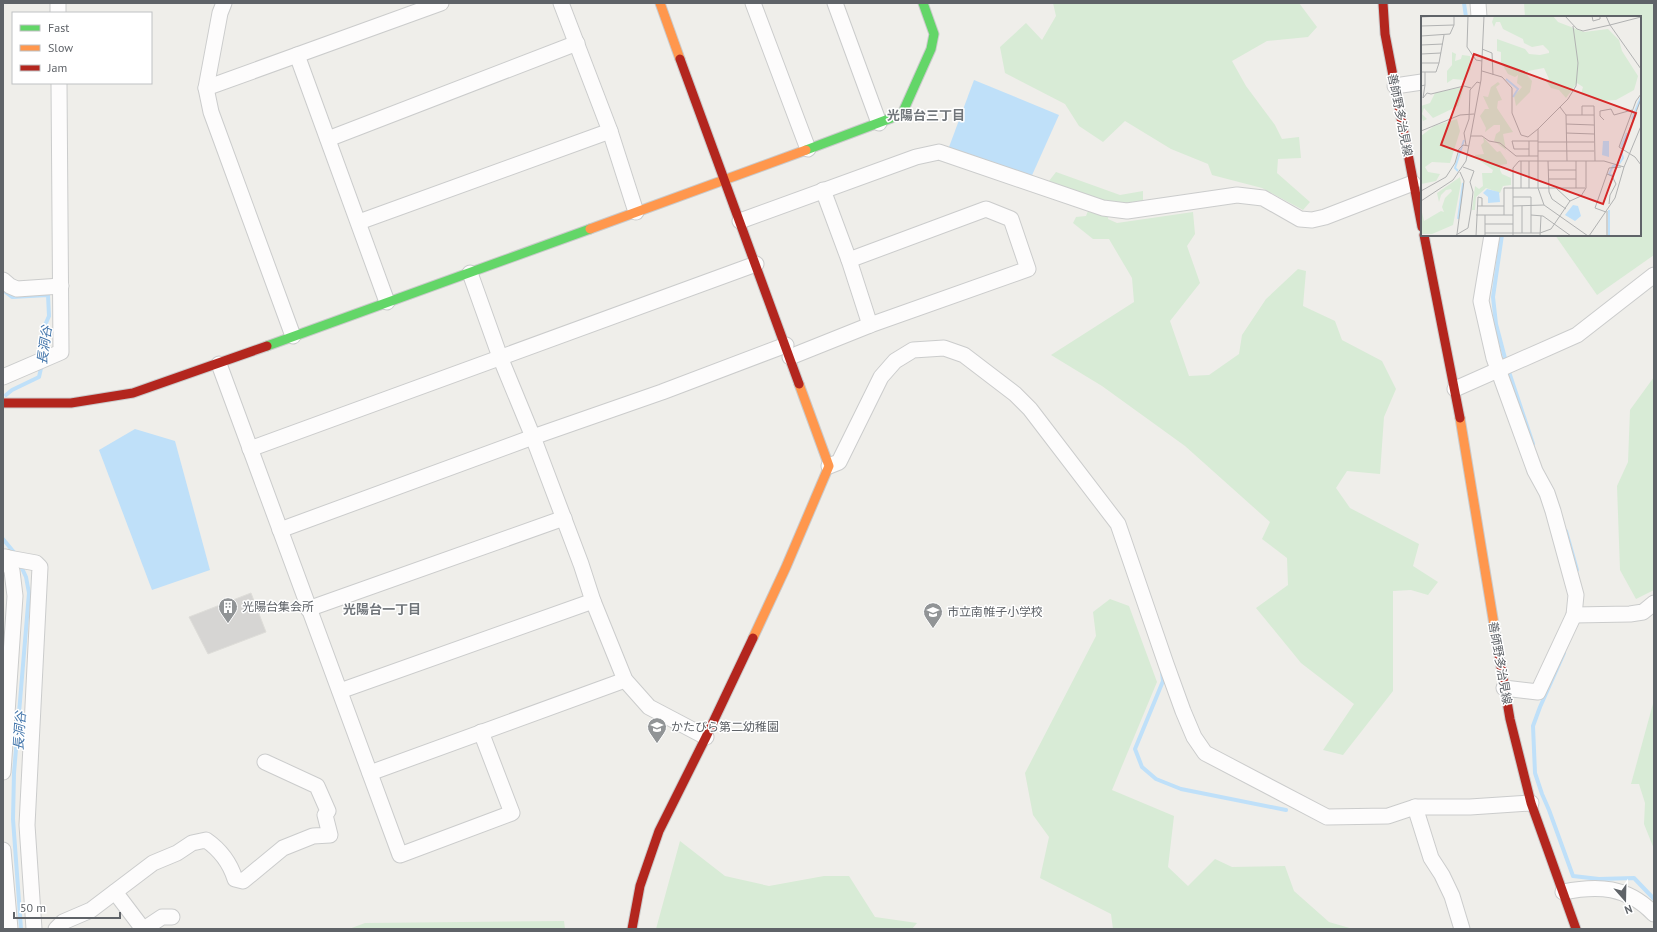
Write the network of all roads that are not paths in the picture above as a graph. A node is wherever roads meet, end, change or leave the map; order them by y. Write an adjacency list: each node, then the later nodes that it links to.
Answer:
1 (224, 3): 16 (street)
2 (441, 3): 12 (street)
3 (561, 3): 11 (street)
4 (660, 3): 21 (street)
5 (753, 3): 20 (street)
6 (835, 3): 17 (street)
7 (924, 3): 17 (street)
8 (1383, 3): 15 (street, 善師野多治見線)
9 (1478, 3): 10 (street)
10 (1479, 16)
11 (577, 43): 18 (street); 19 (street)
12 (297, 55): 16 (street); 19 (street)
13 (1421, 82): 15 (street)
14 (59, 84): 35 (street)
15 (1395, 86): 22 (street, 善師野多治見線)
16 (206, 88): 38 (street)
17 (879, 122): 20 (street)
18 (610, 131): 24 (street); 26 (street)
19 (328, 139): 26 (street)
20 (808, 149): 21 (street)
21 (725, 180): 24 (street); 25 (street)
22 (1413, 183): 23 (street); 27 (street, 善師野多治見線)
23 (823, 190): 25 (street); 30 (street)
24 (636, 212): 32 (street)
25 (740, 221): 31 (street)
26 (358, 222): 36 (street)
27 (1421, 222)
28 (1424, 236): 44 (street, 善師野多治見線)
29 (1492, 236): 42 (street)
30 (849, 260): 37 (street); 37 (street)
31 (756, 264): 39 (street); 40 (street)
32 (470, 273): 36 (street); 40 (street)
33 (1654, 275): 42 (street)
34 (3, 280): 35 (street)
35 (61, 286): 43 (street)
36 (387, 302): 38 (street)
37 (870, 325): 39 (street)
38 (293, 336): 41 (street)
39 (788, 351): 46 (street); 48 (street)
40 (500, 357): 46 (street); 47 (street)
41 (219, 364): 45 (street); 47 (street)
42 (1498, 371): 44 (street); 55 (street)
43 (3, 377)
44 (1455, 389): 57 (street, 善師野多治見線)
45 (3, 402)
46 (533, 437): 49 (street); 50 (street)
47 (250, 449): 50 (street)
48 (828, 466): 61 (street); 66 (street)
49 (564, 518): 52 (street); 54 (street)
50 (280, 530): 54 (street)
51 (7, 558): 59 (street); 73 (street)
52 (593, 601): 56 (street); 58 (street)
53 (1654, 603): 55 (street)
54 (308, 608): 58 (street)
55 (1574, 615): 57 (street)
56 (625, 680): 60 (street); 61 (street)
57 (1504, 688): 65 (street, 善師野多治見線)
58 (340, 691): 64 (street)
59 (6, 693): 63 (street)
60 (480, 732): 64 (street); 64 (street)
61 (706, 737): 76 (street)
62 (265, 762): 68 (street)
63 (3, 772)
64 (370, 773)
65 (1531, 803): 66 (street); 69 (street, 善師野多治見線)
66 (1415, 807): 77 (street)
67 (3, 850): 72 (street)
68 (115, 892): 74 (street); 75 (street)
69 (1563, 892): 70 (street); 78 (street, 善師野多治見線)
70 (1654, 914)
71 (172, 918): 75 (street)
72 (10, 929)
73 (34, 929)
74 (56, 929)
75 (143, 929)
76 (632, 929)
77 (1462, 929)
78 (1576, 929)

